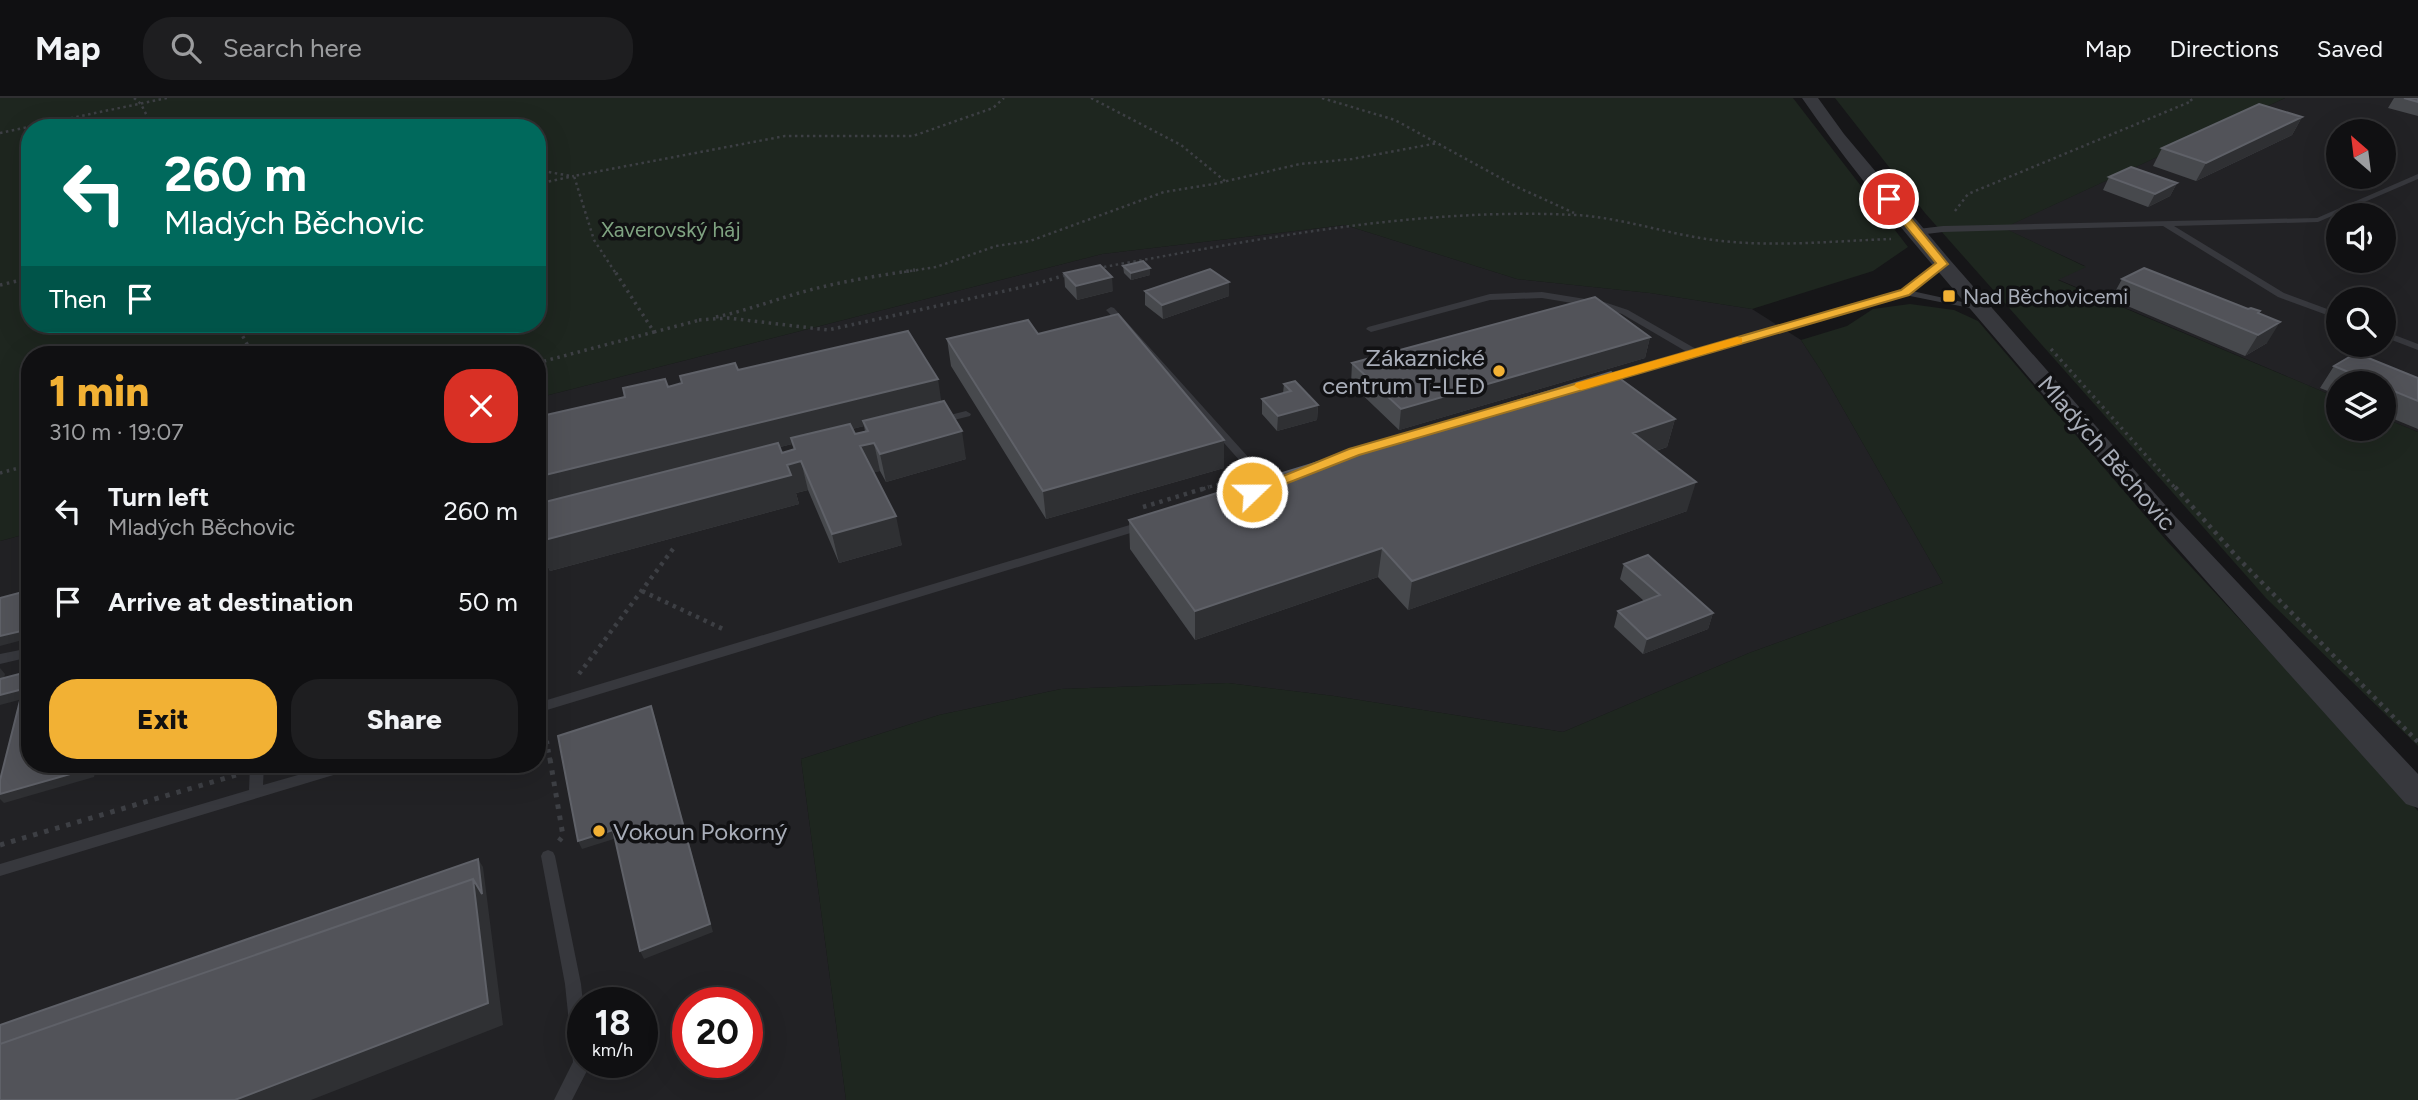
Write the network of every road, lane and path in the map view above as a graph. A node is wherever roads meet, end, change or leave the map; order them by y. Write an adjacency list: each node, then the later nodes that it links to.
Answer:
1 (134, 98): 8 (path)
2 (167, 98): 8 (path)
3 (1004, 98): 15 (path)
4 (1091, 98): 17 (path)
5 (1322, 98): 13 (path)
6 (1810, 98): 21 (street, Mladých Běchovic)
7 (2190, 98): 21 (path)
8 (141, 104): 9 (path); 10 (path)
9 (68, 119)
10 (148, 119)
11 (21, 129): 12 (path)
12 (0, 133)
13 (1438, 143): 17 (path); 19 (path)
14 (546, 171): 15 (path)
15 (574, 176): 18 (path); 33 (path)
16 (2418, 176): 20 (lane)
17 (1225, 181): 31 (path)
18 (546, 182)
19 (1578, 215): 21 (path); 23 (path)
20 (2165, 224): 21 (lane); 30 (lane)
21 (1930, 231): 22 (street, Mladých Běchovic)
22 (1943, 264): 27 (lane); 28 (street, Mladých Běchovic)
23 (1091, 269)
24 (1078, 271): 31 (path)
25 (21, 280): 26 (path)
26 (0, 285)
27 (1905, 292): 28 (lane); 37 (lane)
28 (1982, 309): 61 (street, Mladých Běchovic)
29 (1111, 310): 45 (lane)
30 (2326, 312)
31 (699, 320): 33 (path)
32 (1371, 329): 37 (lane)
33 (654, 331): 38 (path)
34 (2396, 339): 36 (lane)
35 (2046, 344): 56 (path)
36 (2418, 347)
37 (1695, 353): 39 (lane)
38 (546, 361)
39 (1590, 383)
40 (966, 414): 41 (lane)
41 (926, 424)
42 (21, 468): 43 (path)
43 (0, 474)
44 (1264, 487): 45 (lane)
45 (1252, 492): 46 (lane)
46 (1238, 496)
47 (1158, 520): 53 (lane)
48 (676, 545): 49 (path)
49 (642, 591): 50 (path); 53 (path)
50 (725, 630)
51 (21, 654): 52 (lane)
52 (0, 659)
53 (556, 702): 54 (lane)
54 (546, 705)
55 (546, 732): 63 (path)
56 (2418, 742)
57 (237, 773): 62 (path)
58 (257, 773): 60 (lane)
59 (323, 773): 60 (lane)
60 (256, 793): 64 (lane)
61 (2418, 795)
62 (0, 845)
63 (548, 856): 65 (lane)
64 (0, 870)
65 (563, 1100)

